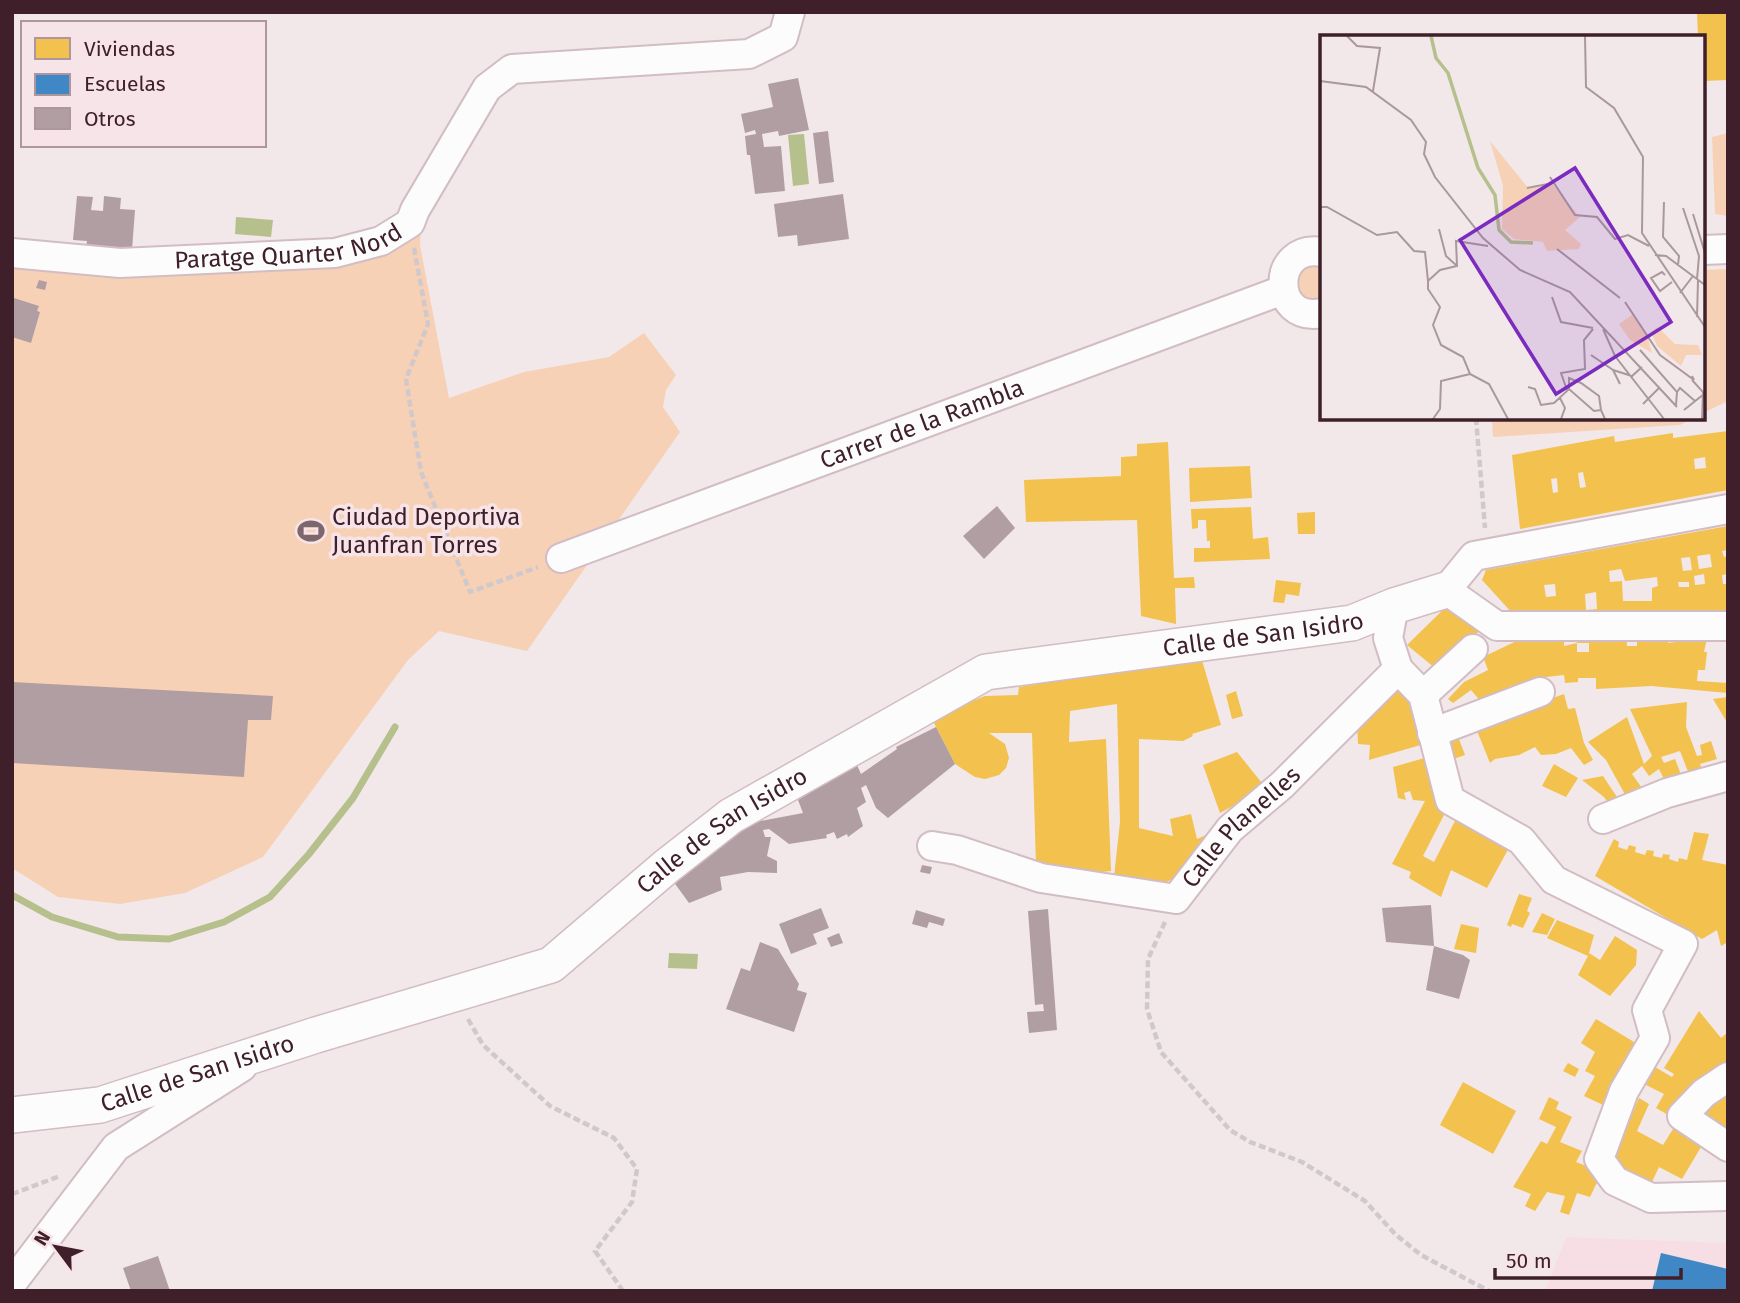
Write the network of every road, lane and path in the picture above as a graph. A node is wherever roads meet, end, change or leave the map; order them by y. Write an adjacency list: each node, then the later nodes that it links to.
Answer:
1 (790, 12): 2 (street, Paratge Quarter Nord)
2 (410, 223): 5 (street, Paratge Quarter Nord); 12 (path)
3 (1728, 249): 4 (street)
4 (1705, 250)
5 (12, 253)
6 (1320, 253): 7 (street)
7 (1283, 290): 8 (street); 12 (street, Carrer de la Rambla)
8 (1320, 313)
9 (1476, 420): 11 (path)
10 (1728, 509): 11 (street)
11 (1487, 554): 13 (street)
12 (561, 558)
13 (1446, 590): 14 (street, Calle de San Isidro); 15 (street)
14 (1394, 606): 17 (street); 25 (street, Calle de San Isidro)
15 (1728, 626)
16 (1473, 649): 19 (street)
17 (1398, 669): 19 (street); 24 (street, Calle Planelles)
18 (1539, 692): 20 (street)
19 (1423, 695): 20 (street)
20 (1432, 733): 30 (street)
21 (1728, 776): 22 (street)
22 (1603, 819)
23 (932, 846): 24 (street, Calle Planelles)
24 (1176, 899): 33 (path)
25 (455, 993): 26 (street, Calle de San Isidro); 32 (path)
26 (271, 1049): 28 (street, Calle de San Isidro); 31 (street)
27 (1728, 1077): 29 (street)
28 (12, 1115)
29 (1728, 1147)
30 (1728, 1196)
31 (12, 1283)
32 (624, 1291)
33 (1489, 1291)

